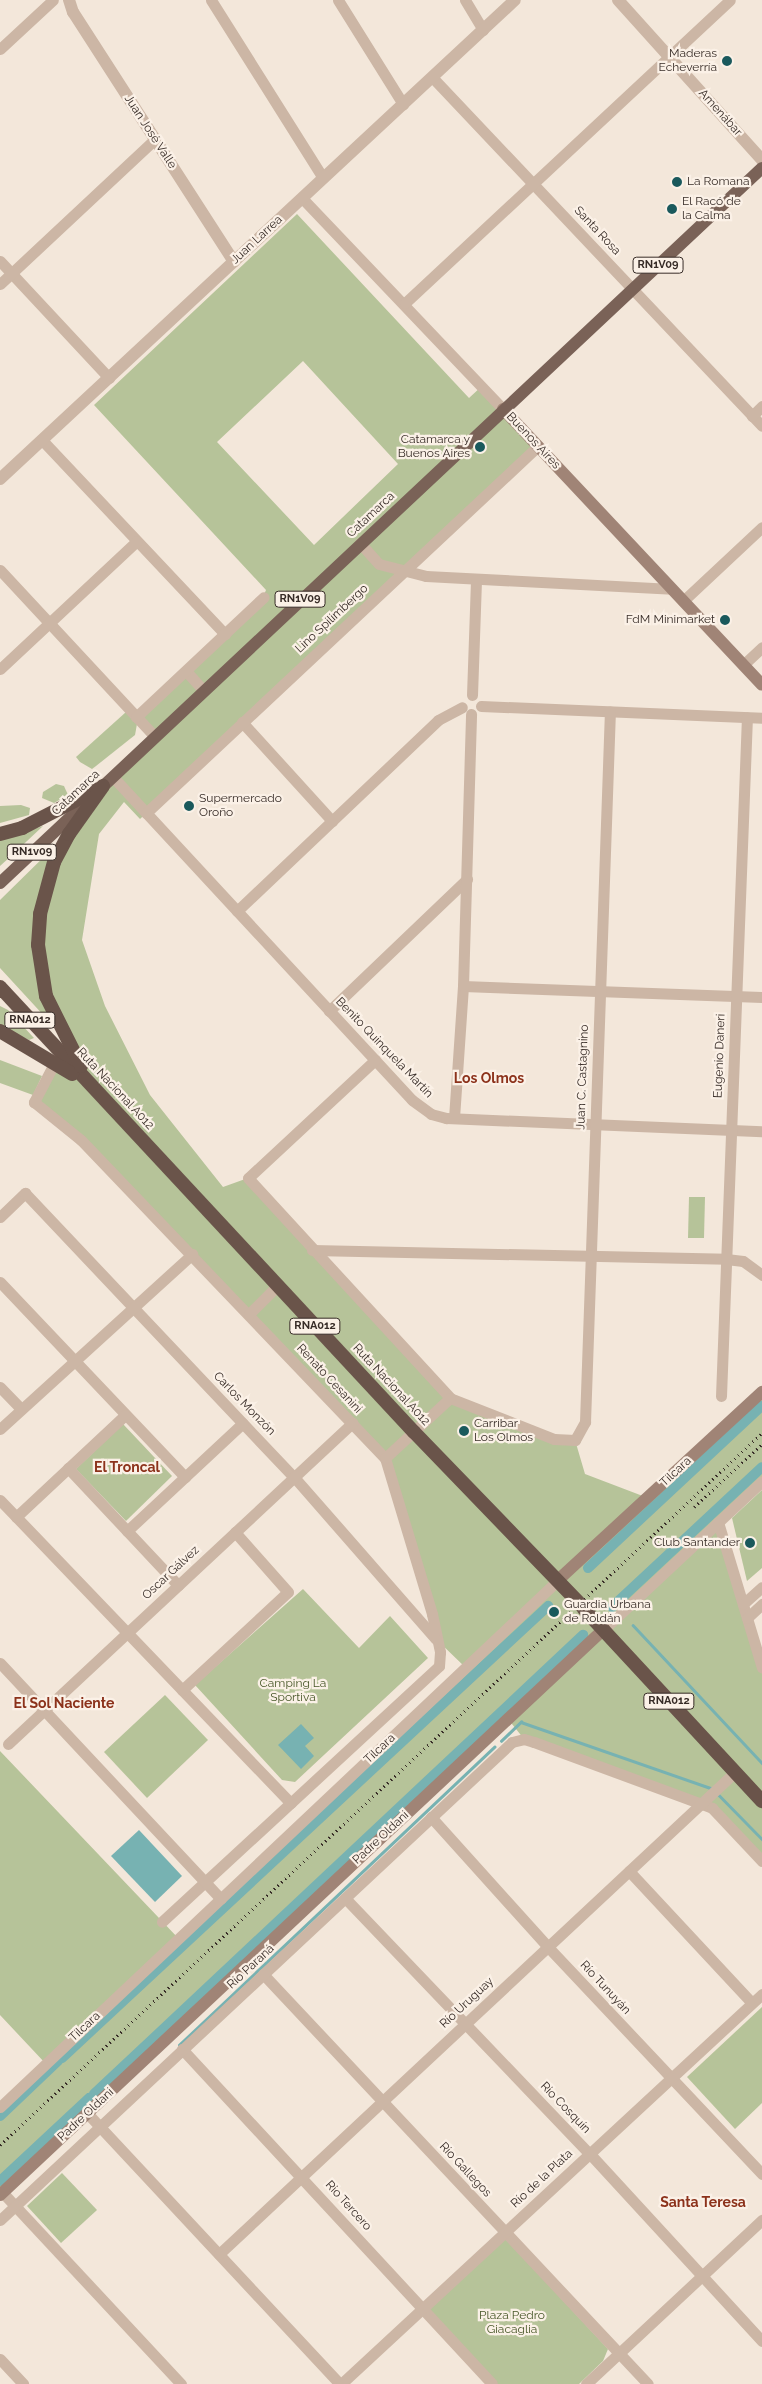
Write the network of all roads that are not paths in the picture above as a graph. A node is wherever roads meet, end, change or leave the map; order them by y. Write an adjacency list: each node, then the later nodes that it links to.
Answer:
1 (53, 0): 10 (street)
2 (69, 0): 14 (street, Juan José Valle)
3 (211, 0): 17 (street)
4 (338, 0): 13 (street)
5 (465, 0): 9 (street)
6 (515, 0): 9 (street, Juan Larrea)
7 (618, 0): 11 (street, Amenábar)
8 (730, 0): 11 (street)
9 (483, 30): 12 (street, Juan Larrea)
10 (0, 49)
11 (668, 57): 15 (street, Amenábar); 18 (street)
12 (432, 77): 13 (street, Juan Larrea); 18 (street, Santa Rosa)
13 (403, 104): 17 (street, Juan Larrea)
14 (155, 139): 21 (street, Juan José Valle); 22 (street)
15 (762, 160)
16 (762, 168): 24 (main road, Catamarca / RN1V09)
17 (323, 178): 19 (street, Juan Larrea)
18 (533, 184): 24 (street, Santa Rosa); 25 (street)
19 (302, 198): 21 (street, Juan Larrea); 25 (street, Buenos Aires)
20 (0, 261): 22 (street)
21 (234, 262): 26 (street, Juan Larrea)
22 (11, 273): 23 (street); 26 (street)
23 (0, 284)
24 (632, 289): 28 (main road, Catamarca / RN1V09); 29 (street, Santa Rosa)
25 (405, 303): 28 (street, Buenos Aires)
26 (109, 378): 31 (street, Juan Larrea)
27 (762, 406): 29 (street)
28 (503, 410): 32 (main road, Buenos Aires); 36 (main road, Catamarca / RN1V09)
29 (752, 416): 30 (street, Santa Rosa)
30 (762, 426)
31 (42, 440): 33 (street, Juan Larrea); 35 (street)
32 (538, 446): 38 (street, Lino Spilimbergo); 40 (main road, Buenos Aires)
33 (0, 479)
34 (762, 527): 42 (street)
35 (137, 541): 43 (street); 44 (street)
36 (360, 543): 38 (street); 50 (main road, Catamarca / RN1V09)
37 (0, 570): 43 (street)
38 (402, 571): 39 (street); 58 (street, Lino Spilimbergo)
39 (476, 580): 40 (street); 51 (street)
40 (672, 589): 42 (main road, Buenos Aires)
41 (264, 597): 44 (street)
42 (683, 601): 46 (main road, Buenos Aires)
43 (49, 623): 47 (street); 55 (street)
44 (225, 634): 48 (street)
45 (762, 647): 46 (street)
46 (743, 665): 49 (main road, Buenos Aires)
47 (0, 669)
48 (186, 671): 50 (street); 55 (street)
49 (762, 685)
50 (203, 690): 59 (main road, Catamarca / RN1V09)
51 (472, 695): 52 (street); 53 (street)
52 (481, 706): 53 (street); 54 (street)
53 (467, 710): 62 (street); 65 (street)
54 (610, 711): 56 (street); 70 (street, Juan C. Castagnino)
55 (136, 717): 59 (street)
56 (747, 717): 57 (street); 71 (street, Eugenio Daneri)
57 (762, 718)
58 (242, 722): 61 (street, Lino Spilimbergo); 62 (street)
59 (154, 736): 60 (main road, Catamarca / RN1V09)
60 (108, 782): 61 (street, Benito Quinquela Martín); 63 (main road, Catamarca / RN1V09); 64 (highway); 75 (highway)
61 (146, 813): 67 (street, Benito Quinquela Martín)
62 (332, 821): 67 (street)
63 (65, 822): 66 (main road, Catamarca / RN1v09)
64 (0, 834)
65 (466, 879): 68 (street); 73 (street)
66 (0, 883)
67 (236, 910): 73 (street, Benito Quinquela Martín)
68 (463, 986): 70 (street); 78 (street)
69 (0, 987): 75 (highway, Ruta Nacional A012 / RNA012)
70 (600, 991): 71 (street); 79 (street, Juan C. Castagnino)
71 (736, 996): 72 (street); 80 (street, Eugenio Daneri)
72 (762, 997)
73 (329, 1011): 76 (street, Benito Quinquela Martín)
74 (0, 1031): 75 (highway)
75 (60, 1052): 77 (highway); 77 (highway); 85 (street, Renato Cesanini)
76 (375, 1060): 78 (street, Benito Quinquela Martín); 83 (street)
77 (94, 1088): 89 (highway, Ruta Nacional A012 / RNA012)
78 (454, 1118): 79 (street, Benito Quinquela Martín)
79 (595, 1124): 80 (street, Benito Quinquela Martín); 84 (street, Juan C. Castagnino)
80 (731, 1130): 81 (street, Benito Quinquela Martín); 86 (street, Eugenio Daneri)
81 (762, 1131)
82 (0, 1217): 90 (street, Carlos Monzón)
83 (312, 1250): 84 (street); 96 (street)
84 (591, 1253): 86 (street); 96 (street, Juan C. Castagnino)
85 (192, 1254): 90 (street); 91 (street, Renato Cesanini)
86 (726, 1259): 87 (street); 95 (street, Eugenio Daneri)
87 (762, 1275)
88 (0, 1282): 92 (street)
89 (278, 1285): 91 (street); 102 (highway, Ruta Nacional A012 / RNA012)
90 (133, 1308): 92 (street); 99 (street, Carlos Monzón)
91 (249, 1314): 100 (street, Renato Cesanini)
92 (74, 1361): 97 (street); 98 (street)
93 (0, 1386): 97 (street)
94 (762, 1392): 113 (main road, Tilcara)
95 (721, 1396)
96 (450, 1398): 102 (street)
97 (21, 1409): 101 (street)
98 (125, 1415): 104 (street); 105 (street)
99 (243, 1423): 105 (street); 106 (street, Carlos Monzón)
100 (352, 1423): 103 (street, Renato Cesanini); 106 (street, Oscar Gálvez)
101 (0, 1429)
102 (414, 1432): 103 (street); 113 (highway, Ruta Nacional A012 / RNA012)
103 (385, 1458): 121 (street, Renato Cesanini)
104 (68, 1468): 109 (street); 111 (street)
105 (184, 1477): 111 (street)
106 (294, 1477): 112 (street, Oscar Gálvez); 121 (street, Carlos Monzón)
107 (762, 1481): 110 (street, Padre Oldani)
108 (0, 1500): 109 (street)
109 (16, 1517): 120 (street)
110 (718, 1522): 116 (street); 119 (street, Padre Oldani)
111 (127, 1531): 114 (street)
112 (235, 1532): 114 (street, Oscar Gálvez); 124 (street)
113 (557, 1581): 119 (highway, Ruta Nacional A012 / RNA012); 127 (street, Tilcara)
114 (178, 1585): 120 (street, Oscar Gálvez)
115 (762, 1587): 116 (street)
116 (743, 1604): 118 (street)
117 (762, 1604): 118 (street)
118 (747, 1618): 123 (street)
119 (604, 1629): 128 (main road, Padre Oldani); 131 (highway, Ruta Nacional A012 / RNA012)
120 (127, 1633): 124 (street); 126 (street, Oscar Gálvez)
121 (436, 1639): 125 (street, Renato Cesanini)
122 (0, 1663): 126 (street)
123 (762, 1668)
124 (182, 1690): 133 (street)
125 (396, 1706): 127 (street); 133 (street)
126 (44, 1710): 129 (street, Oscar Gálvez); 138 (street)
127 (409, 1721): 140 (street, Tilcara)
128 (489, 1737): 130 (street); 151 (main road, Padre Oldani)
129 (8, 1744)
130 (504, 1749): 134 (street, Río Paraná); 135 (street, Río Paraná)
131 (735, 1772): 132 (highway, Ruta Nacional A012 / RNA012); 134 (street, Río Uruguay)
132 (762, 1801)
133 (291, 1803): 138 (street)
134 (702, 1804): 136 (street); 137 (street, Río Uruguay)
135 (431, 1817): 139 (street, Río Paraná); 142 (street, Río Tunuyán)
136 (762, 1861)
137 (630, 1871): 142 (street, Río Uruguay); 145 (street)
138 (205, 1882): 140 (street); 141 (street)
139 (345, 1898): 143 (street, Río Paraná); 146 (street, Rio Cosquín)
140 (221, 1899): 150 (street, Tilcara)
141 (162, 1922)
142 (548, 1947): 146 (street, Río Uruguay); 148 (street, Río Tunuyán)
143 (263, 1974): 147 (street, Río Paraná); 149 (street, Rio Gallegos)
144 (762, 1994): 145 (street, Río de la Plata)
145 (752, 2003): 148 (street, Río de la Plata)
146 (466, 2024): 149 (street, Río Uruguay); 153 (street, Rio Cosquín)
147 (182, 2049): 152 (street, Río Paraná); 155 (street, Rio Tercero)
148 (671, 2078): 153 (street, Río de la Plata); 154 (street, Río Tunuyán)
149 (382, 2101): 155 (street, Río Uruguay); 160 (street, Rio Gallegos)
150 (0, 2107)
151 (88, 2114): 152 (street); 156 (main road, Padre Oldani)
152 (99, 2126): 157 (street, Río Paraná); 161 (street)
153 (590, 2154): 160 (street, Río de la Plata); 162 (street, Rio Cosquín)
154 (762, 2174)
155 (302, 2176): 161 (street, Río Uruguay); 163 (street, Rio Tercero)
156 (1, 2194): 157 (street)
157 (15, 2206): 158 (street, Río Paraná); 168 (street)
158 (0, 2220)
159 (762, 2220): 162 (street)
160 (505, 2232): 163 (street, Río de la Plata); 165 (street, Rio Gallegos)
161 (218, 2254): 169 (street)
162 (701, 2277): 164 (street, Rio Cosquín); 165 (street)
163 (422, 2309): 169 (street, Río de la Plata); 170 (street, Rio Tercero)
164 (762, 2341)
165 (619, 2354): 171 (street); 172 (street, Rio Gallegos)
166 (0, 2359): 167 (street)
167 (23, 2384)
168 (181, 2384)
169 (341, 2384)
170 (492, 2384)
171 (586, 2384)
172 (648, 2384)

